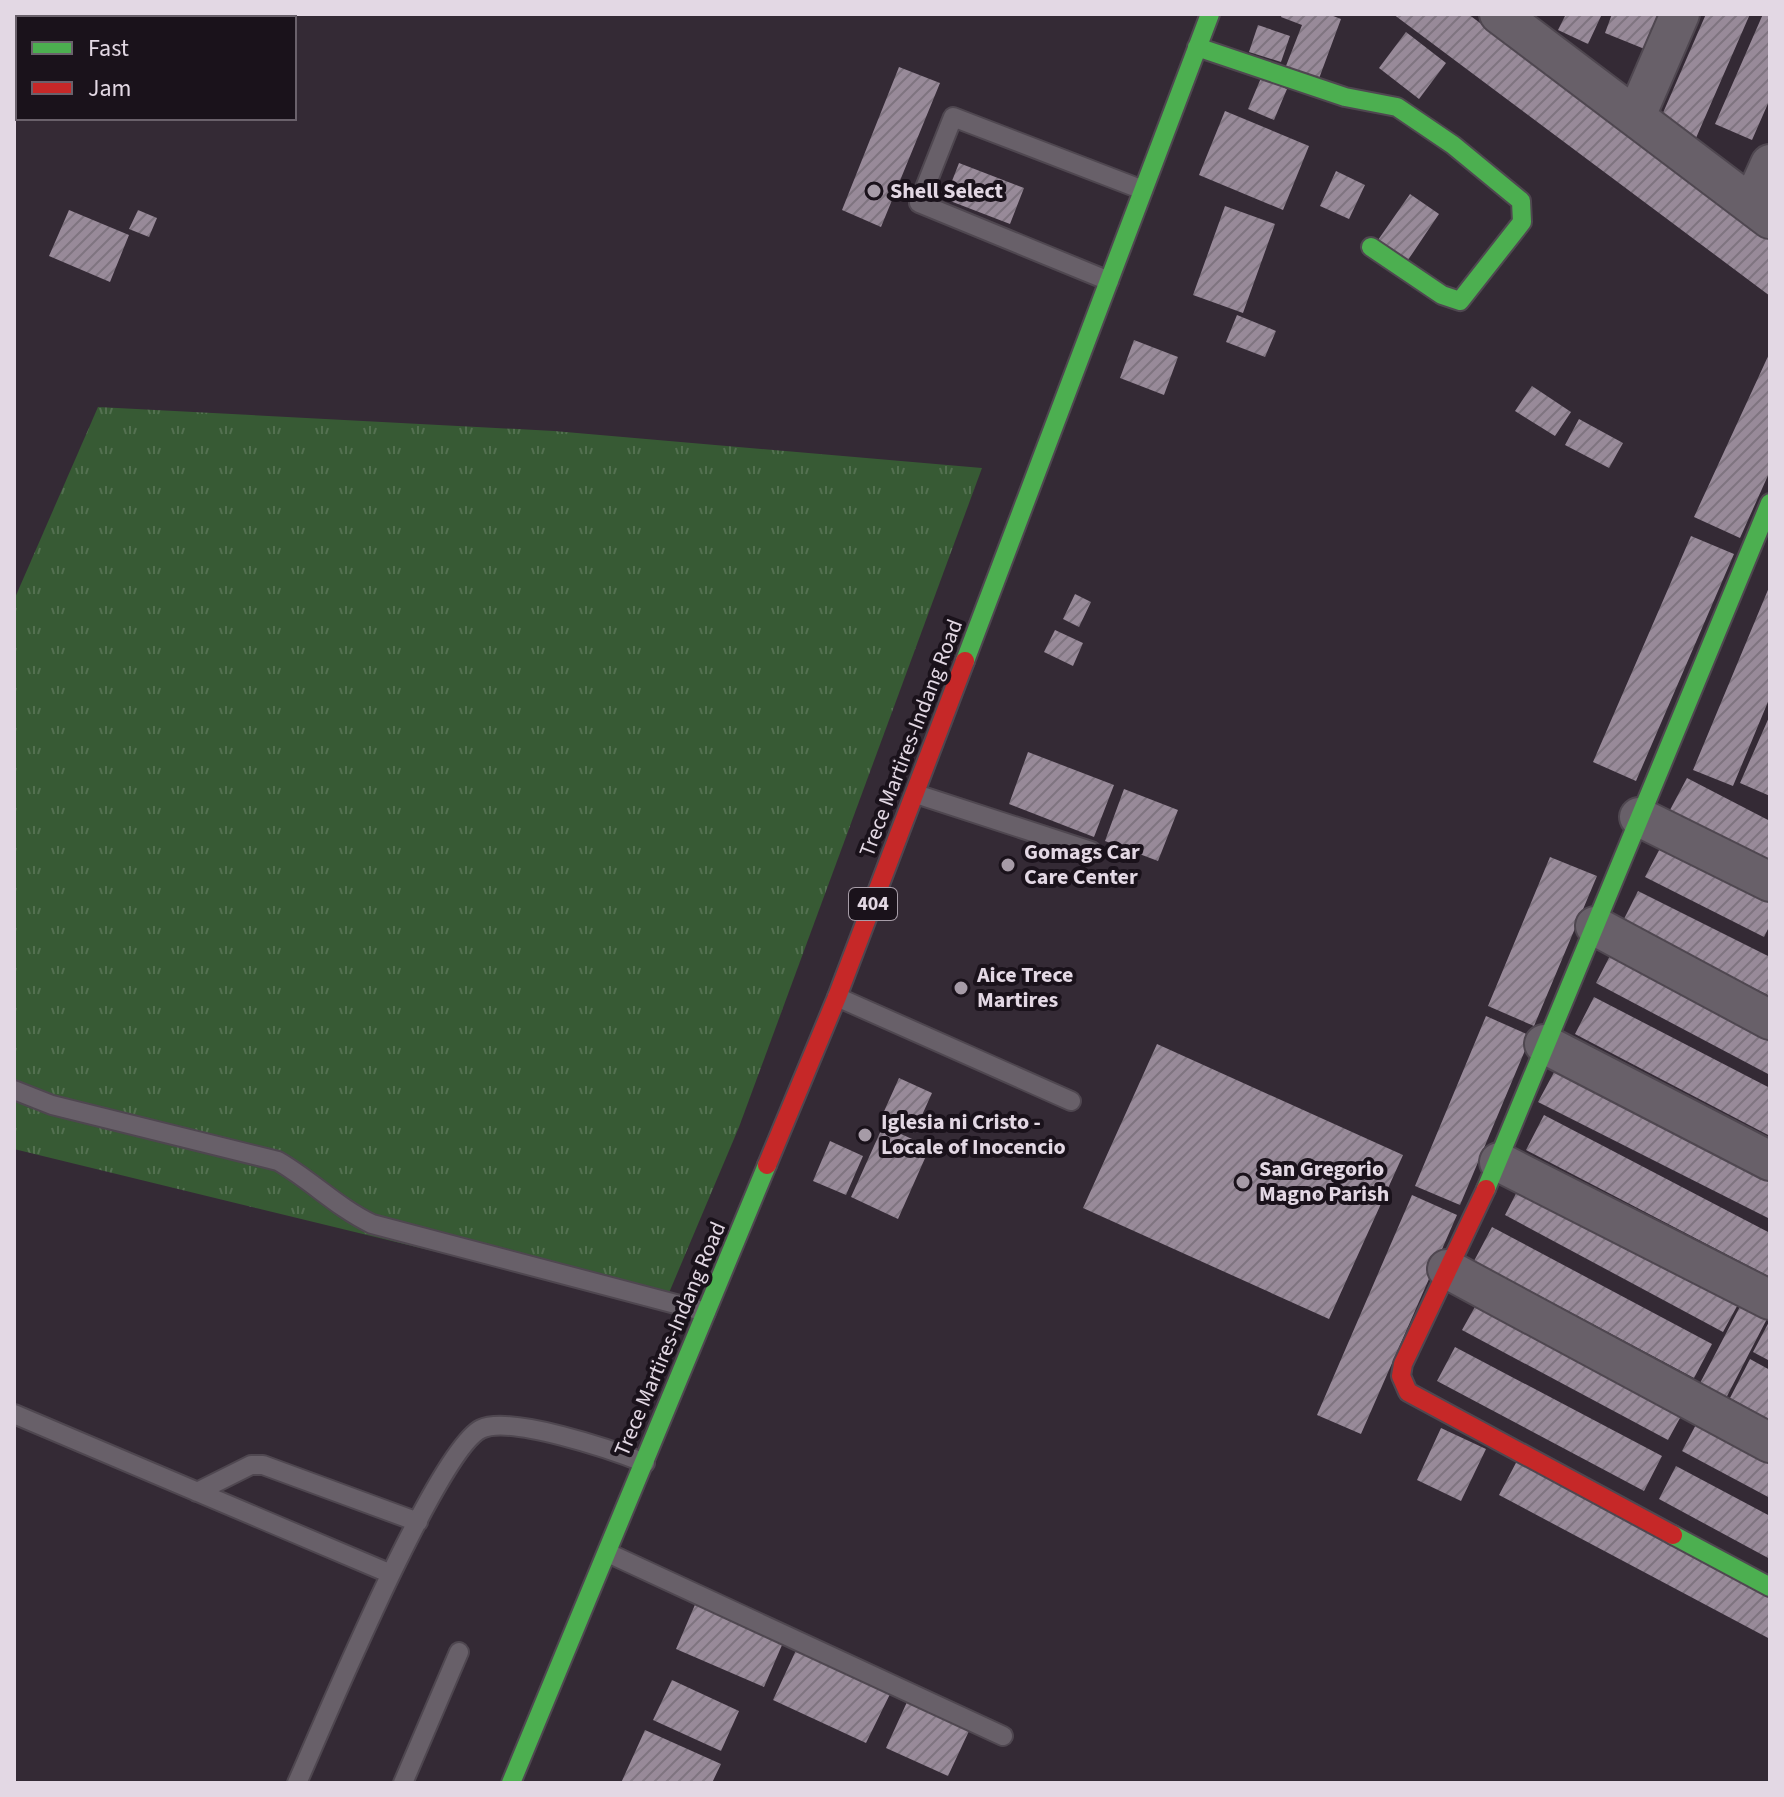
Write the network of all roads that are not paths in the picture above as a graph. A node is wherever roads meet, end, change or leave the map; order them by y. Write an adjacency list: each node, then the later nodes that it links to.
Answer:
1 (1210, 14): 4 (street, Trece Martires-Indang Road / 404)
2 (1680, 14): 5 (street)
3 (1519, 20): 5 (street)
4 (1197, 47): 7 (street, Trece Martires-Indang Road / 404); 9 (street)
5 (1636, 116): 8 (street)
6 (1770, 164): 8 (street)
7 (1143, 190): 10 (street, Trece Martires-Indang Road / 404); 10 (lane)
8 (1761, 212)
9 (1371, 247)
10 (1109, 281): 12 (street, Trece Martires-Indang Road / 404)
11 (1770, 503): 13 (street)
12 (916, 794): 14 (lane); 17 (street, Trece Martires-Indang Road / 404)
13 (1639, 817): 15 (street); 16 (street)
14 (1091, 851)
15 (1770, 882)
16 (1595, 926): 18 (street); 19 (street)
17 (837, 997): 21 (lane); 26 (street, Trece Martires-Indang Road / 404)
18 (1770, 1020)
19 (1544, 1044): 22 (street); 23 (street)
20 (14, 1090): 26 (lane)
21 (1071, 1101)
22 (1770, 1161)
23 (1499, 1162): 24 (street); 25 (street)
24 (1447, 1269): 28 (street); 34 (street)
25 (1770, 1300)
26 (708, 1312): 29 (street, Trece Martires-Indang Road / 404)
27 (14, 1414): 30 (lane)
28 (1770, 1443)
29 (645, 1463): 31 (lane); 32 (street, Trece Martires-Indang Road / 404)
30 (197, 1492): 31 (lane); 33 (lane)
31 (418, 1522): 33 (lane)
32 (608, 1553): 36 (lane); 39 (street, Trece Martires-Indang Road / 404)
33 (391, 1574): 37 (lane)
34 (1770, 1587)
35 (459, 1652): 38 (lane)
36 (1003, 1736)
37 (297, 1783)
38 (403, 1783)
39 (511, 1783)

